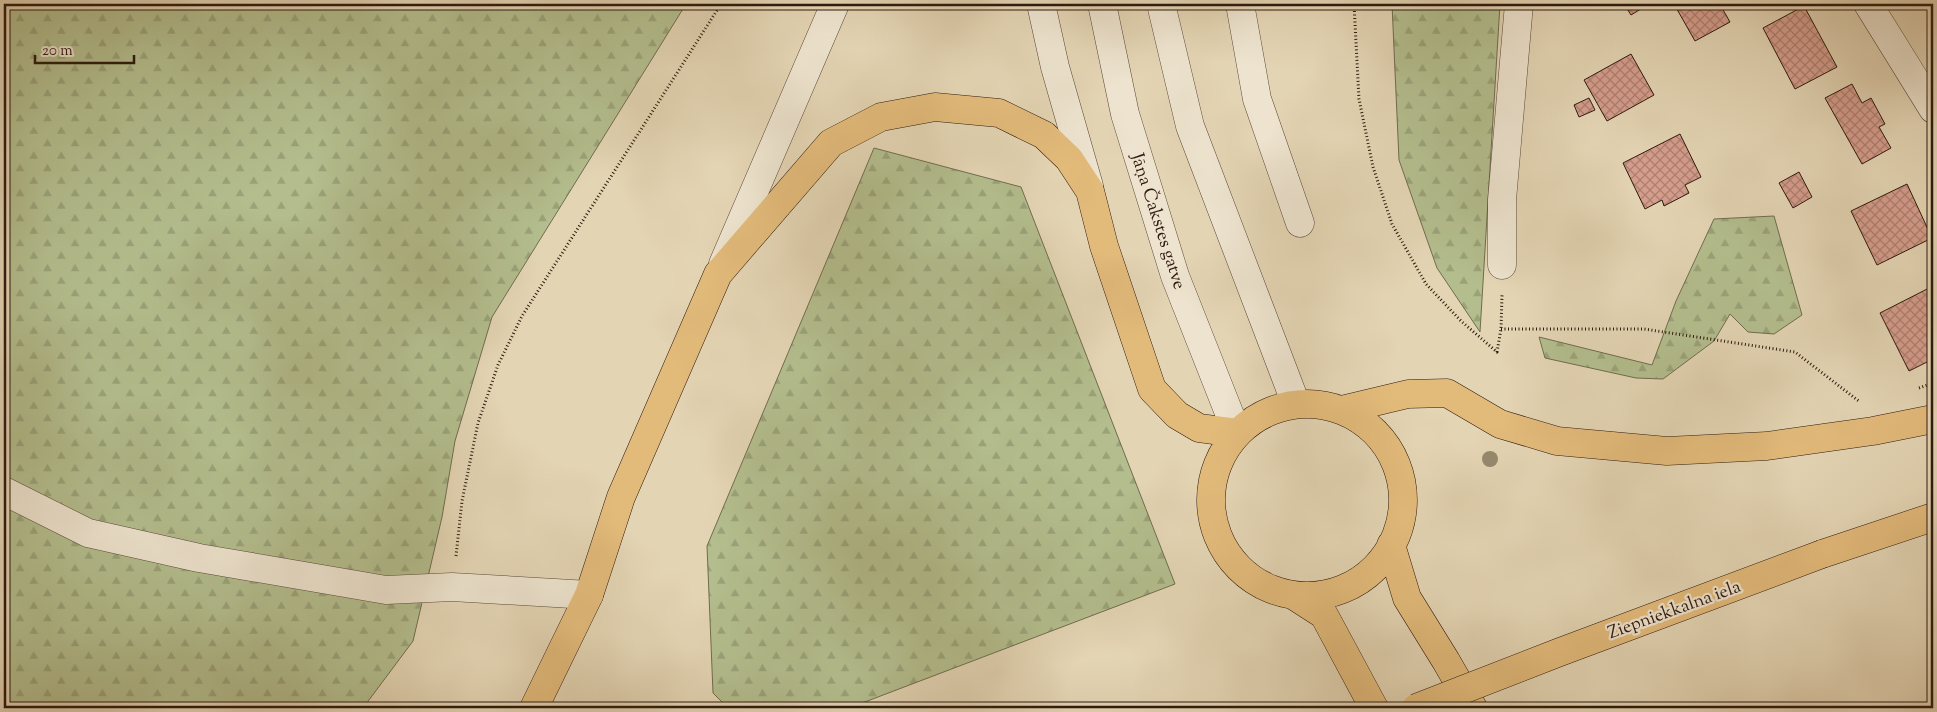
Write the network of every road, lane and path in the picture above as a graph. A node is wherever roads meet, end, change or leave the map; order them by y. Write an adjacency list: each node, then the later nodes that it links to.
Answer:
1 (721, 4): 24 (path)
2 (835, 4): 14 (street)
3 (1041, 4): 11 (street)
4 (1102, 4): 20 (street, Jāņa Čakstes gatve)
5 (1160, 4): 16 (street)
6 (1240, 4): 12 (street)
7 (1354, 4): 15 (path)
8 (1519, 4): 13 (street)
9 (1868, 4): 10 (street)
10 (1933, 109)
11 (1090, 191): 14 (highway); 20 (highway)
12 (1300, 223)
13 (1502, 265): 15 (path)
14 (718, 274): 25 (highway)
15 (1502, 329): 17 (path)
16 (1296, 404): 18 (highway); 20 (highway)
17 (1864, 406)
18 (1341, 410): 19 (highway); 23 (highway)
19 (1933, 419)
20 (1237, 433): 26 (highway)
21 (4, 492): 24 (street)
22 (1933, 517): 29 (highway, Ziepniekkalna iela, bridge)
23 (1391, 545): 26 (highway); 30 (highway)
24 (452, 587): 25 (street)
25 (589, 595): 27 (highway)
26 (1293, 595): 28 (highway)
27 (534, 708)
28 (1374, 708)
29 (1416, 708)
30 (1474, 708)

